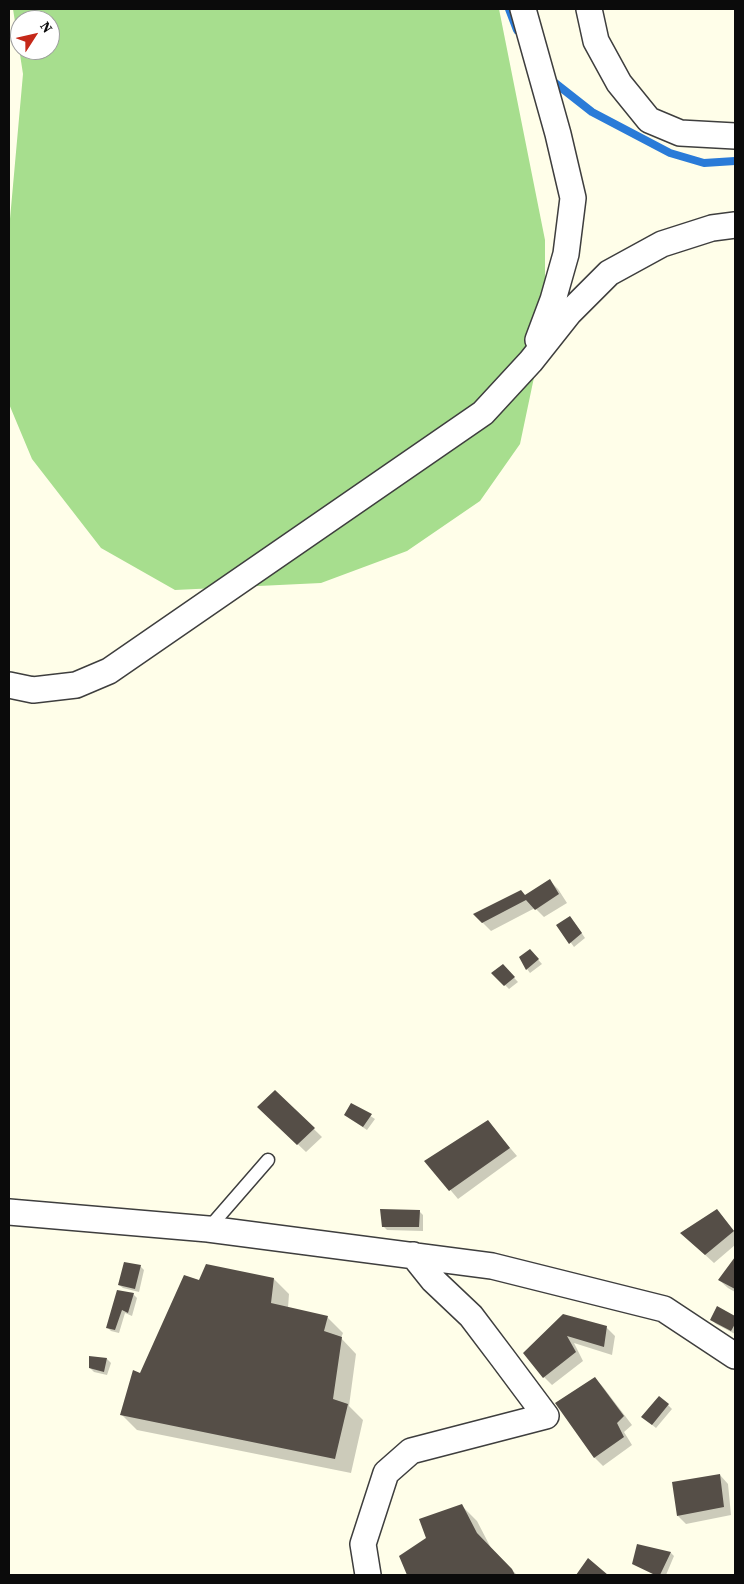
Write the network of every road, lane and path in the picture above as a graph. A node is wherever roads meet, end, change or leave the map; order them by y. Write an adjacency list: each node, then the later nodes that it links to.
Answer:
1 (523, 9): 5 (street)
2 (588, 9): 3 (street)
3 (735, 136)
4 (735, 225): 5 (street)
5 (531, 361): 6 (street)
6 (9, 685)
7 (268, 1160): 9 (lane)
8 (9, 1212): 9 (street)
9 (208, 1229): 10 (street)
10 (413, 1255): 11 (street); 12 (street)
11 (735, 1356)
12 (368, 1575)

